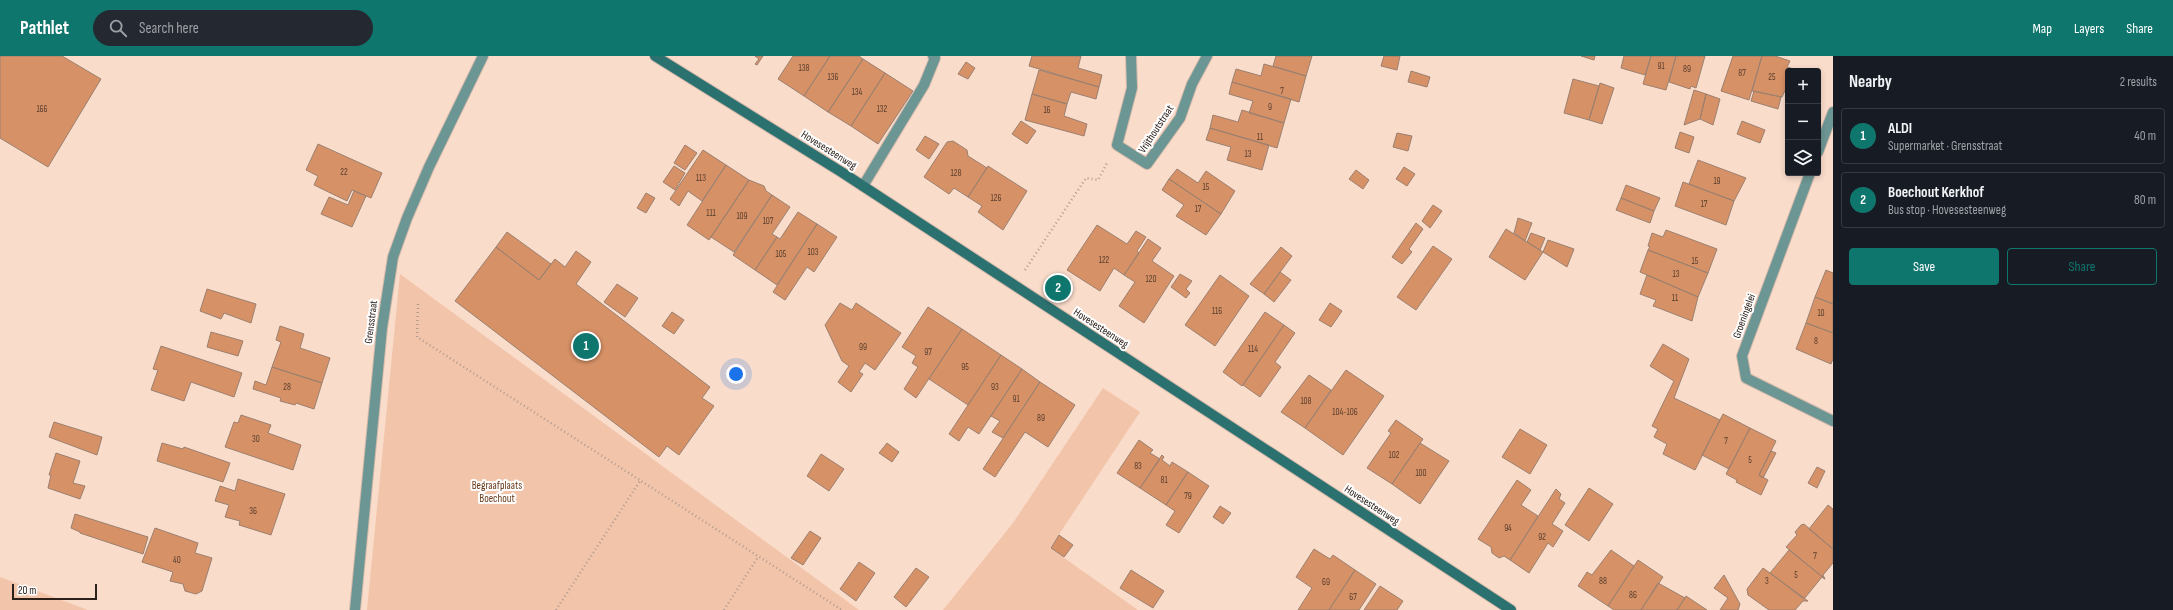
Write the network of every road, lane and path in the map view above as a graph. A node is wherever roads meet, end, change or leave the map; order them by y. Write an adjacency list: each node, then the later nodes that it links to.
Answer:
1 (483, 56): 16 (street, Grensstraat)
2 (655, 56): 10 (street, Hovesesteenweg)
3 (933, 56): 10 (street)
4 (1131, 56): 8 (street)
5 (1207, 56): 8 (street, Vrijthoutstraat)
6 (1833, 112): 7 (street)
7 (1821, 144)
8 (1117, 145): 11 (path)
9 (1809, 176): 13 (street, Groeningelei)
10 (863, 186): 11 (street, Hovesesteenweg)
11 (1014, 286): 20 (street, Hovesesteenweg)
12 (418, 304): 14 (path)
13 (1833, 421)
14 (640, 480): 15 (path); 17 (path)
15 (758, 557): 18 (path); 19 (path)
16 (355, 610)
17 (556, 610)
18 (724, 610)
19 (842, 610)
20 (1511, 610)

